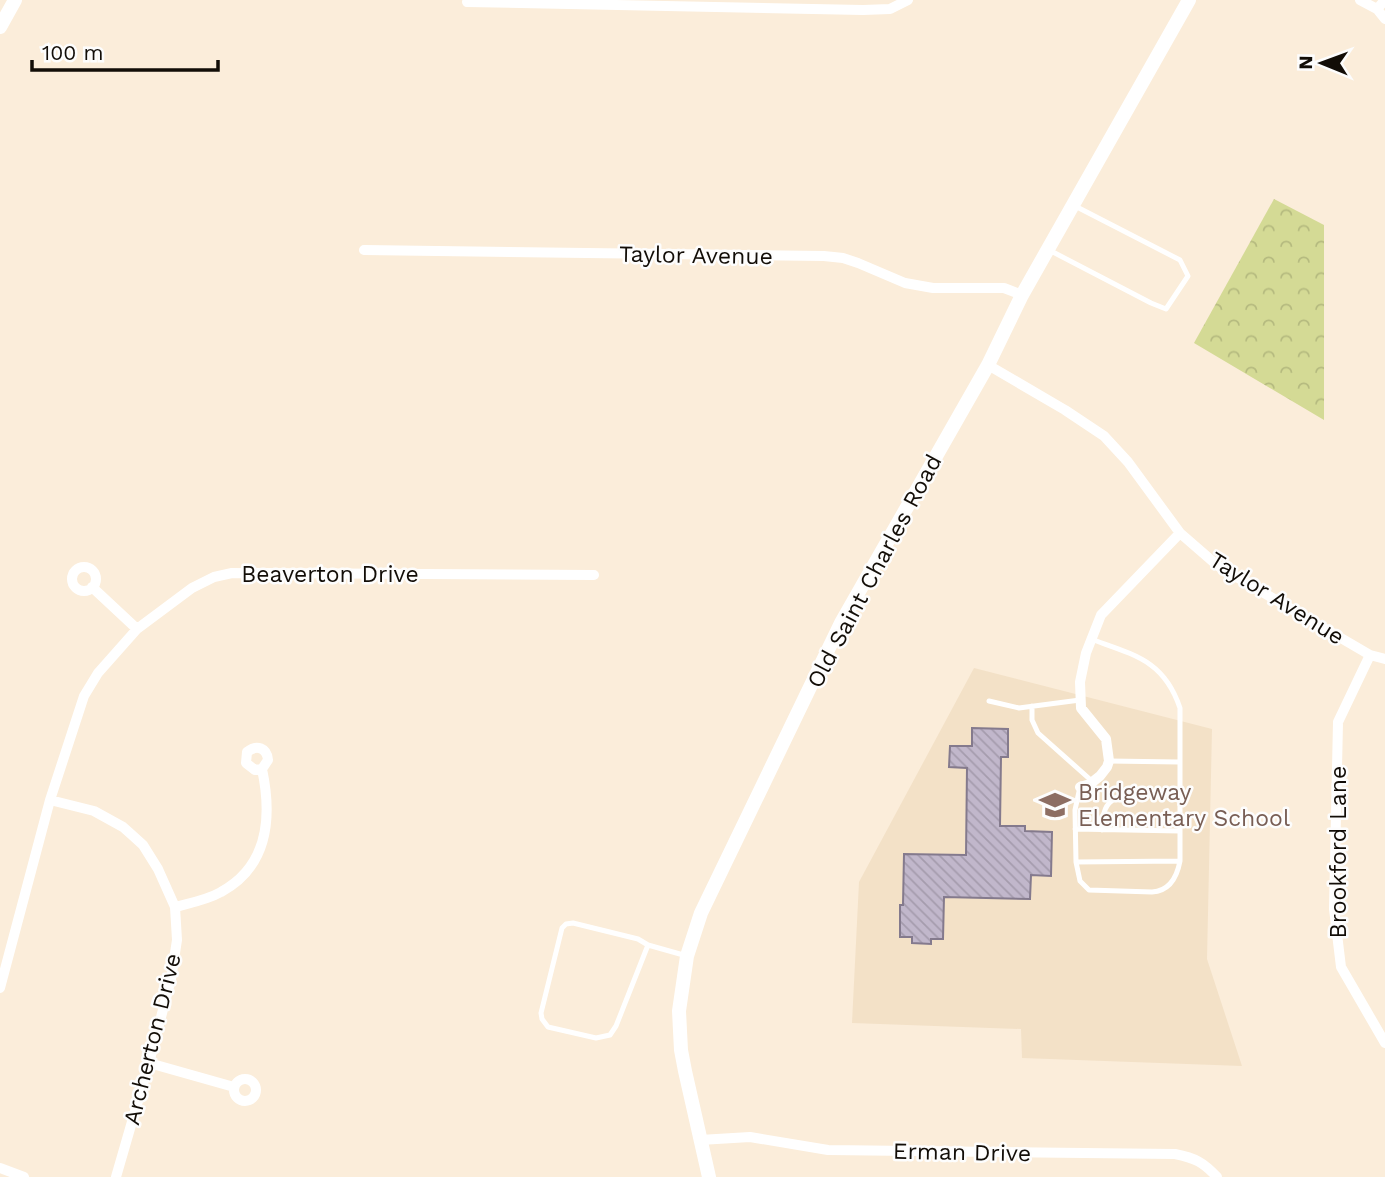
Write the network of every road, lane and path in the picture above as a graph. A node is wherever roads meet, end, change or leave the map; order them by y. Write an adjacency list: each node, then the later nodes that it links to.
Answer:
1 (15, 0): 9 (street)
2 (908, 0): 6 (street)
3 (1189, 0): 10 (street, Old Saint Charles Road)
4 (1360, 0): 7 (street)
5 (1385, 0): 7 (street)
6 (467, 2)
7 (1377, 9): 8 (street)
8 (1385, 19)
9 (0, 27)
10 (1073, 205): 12 (street, Old Saint Charles Road); 12 (lane)
11 (364, 250): 13 (street, Taylor Avenue)
12 (1048, 250): 13 (street, Old Saint Charles Road)
13 (1022, 295): 14 (street, Old Saint Charles Road)
14 (988, 365): 15 (street, Taylor Avenue); 39 (street, Old Saint Charles Road)
15 (1180, 533): 19 (street); 20 (street, Taylor Avenue)
16 (594, 575): 18 (street, Beaverton Drive)
17 (92, 587): 18 (street)
18 (137, 629): 31 (street, Beaverton Drive)
19 (1091, 639): 22 (street); 26 (lane)
20 (1370, 655): 21 (street, Taylor Avenue); 41 (street, Brookford Lane)
21 (1385, 659)
22 (1080, 700): 24 (lane); 25 (street)
23 (989, 701): 24 (lane)
24 (1032, 706): 28 (lane)
25 (1109, 761): 26 (lane); 28 (street)
26 (1180, 762): 30 (lane)
27 (262, 769): 37 (street)
28 (1093, 782): 29 (street)
29 (1080, 787): 32 (lane)
30 (1179, 793): 33 (lane); 34 (lane)
31 (50, 800): 37 (street, Archerton Drive); 40 (street, Beaverton Drive)
32 (1075, 829): 33 (lane); 36 (lane)
33 (1102, 830): 34 (lane)
34 (1180, 831): 35 (lane)
35 (1180, 861): 36 (lane); 36 (lane)
36 (1076, 862)
37 (175, 907): 42 (street, Archerton Drive)
38 (648, 945): 38 (lane); 39 (lane)
39 (687, 956): 44 (street, Old Saint Charles Road)
40 (0, 988)
41 (1385, 1043)
42 (149, 1063): 43 (street); 47 (street, Archerton Drive)
43 (234, 1087)
44 (701, 1140): 48 (street, Old Saint Charles Road); 49 (street, Erman Drive)
45 (0, 1168): 46 (street)
46 (24, 1177)
47 (116, 1177)
48 (709, 1177)
49 (1217, 1177)

